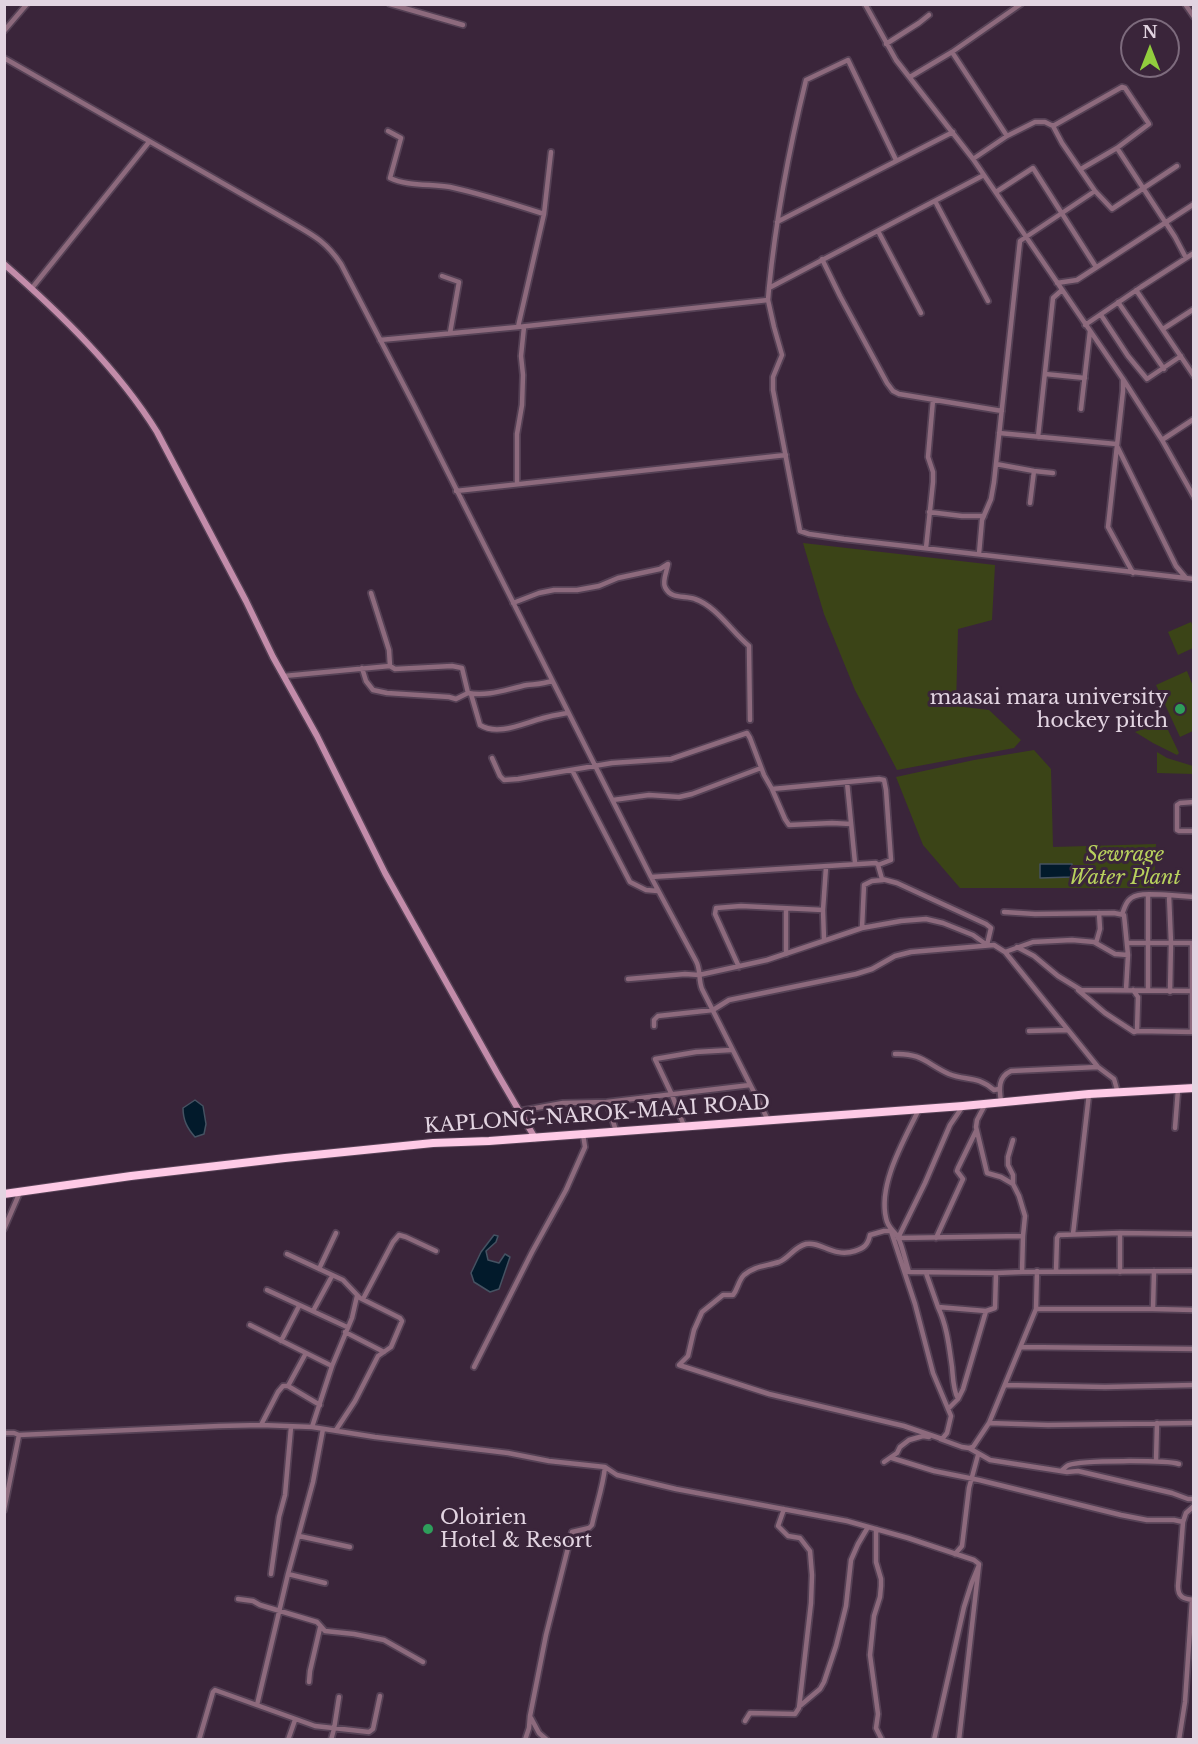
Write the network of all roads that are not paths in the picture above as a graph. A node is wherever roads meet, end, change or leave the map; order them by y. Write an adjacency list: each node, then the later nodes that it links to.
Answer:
1 (27, 4): 11 (street)
2 (390, 4): 10 (street)
3 (865, 4): 12 (street)
4 (1005, 4): 7 (street)
5 (1021, 4): 7 (street)
6 (1185, 4): 9 (street)
7 (1010, 12): 13 (street)
8 (929, 15): 12 (street)
9 (1194, 16)
10 (463, 25)
11 (4, 31)
12 (886, 44): 15 (street)
13 (952, 52): 15 (street); 19 (street)
14 (4, 58): 20 (street)
15 (910, 77): 18 (street)
16 (1053, 126): 19 (street); 21 (street); 26 (street)
17 (388, 131): 34 (street)
18 (953, 132): 23 (street); 24 (street)
19 (1007, 136): 23 (street)
20 (149, 142): 46 (street); 61 (street)
21 (1117, 148): 26 (street); 28 (street)
22 (551, 152): 34 (street)
23 (974, 159): 27 (street)
24 (896, 160): 35 (street); 35 (street)
25 (1177, 166): 28 (street)
26 (1081, 169): 29 (street)
27 (984, 175): 30 (street); 31 (street)
28 (1144, 189): 29 (street); 36 (street)
29 (1095, 191): 33 (street)
30 (996, 192): 33 (street); 38 (street)
31 (935, 201): 37 (street); 51 (street)
32 (1194, 204): 36 (street)
33 (1062, 213): 38 (street); 43 (street)
34 (544, 214): 57 (street)
35 (777, 222): 47 (street)
36 (1164, 223): 40 (street); 43 (street)
37 (878, 231): 41 (street); 54 (street)
38 (1026, 237): 45 (street); 70 (street)
39 (1194, 253): 40 (street)
40 (1186, 258): 49 (street)
41 (822, 259): 47 (street); 68 (street)
42 (4, 264): 46 (street)
43 (1096, 267): 45 (street)
44 (442, 276): 60 (street)
45 (1057, 283): 48 (street)
46 (32, 288): 95 (street)
47 (770, 288): 50 (street)
48 (1062, 290): 56 (street); 64 (street)
49 (1136, 290): 52 (street); 58 (street)
50 (768, 300): 57 (street); 76 (street)
51 (987, 302)
52 (1118, 302): 55 (street); 63 (street)
53 (1194, 309): 58 (street)
54 (921, 313)
55 (1101, 315): 56 (street); 63 (street)
56 (1085, 325): 59 (street)
57 (521, 327): 60 (street); 80 (street)
58 (1163, 329): 62 (street)
59 (1090, 332): 66 (street); 67 (street)
60 (450, 333): 61 (street)
61 (380, 340): 81 (street)
62 (1181, 356): 63 (street); 65 (street)
63 (1164, 369)
64 (1045, 374): 66 (street); 73 (street)
65 (1194, 376)
66 (1085, 378): 69 (street)
67 (1123, 379): 74 (street); 75 (street)
68 (933, 400): 70 (street); 84 (street)
69 (1081, 409)
70 (1002, 411): 72 (street)
71 (1194, 419): 74 (street)
72 (999, 433): 73 (street); 77 (street)
73 (1038, 437): 75 (street)
74 (1162, 440): 82 (street)
75 (1116, 444): 88 (street); 89 (street)
76 (786, 455): 80 (street); 86 (street)
77 (996, 464): 78 (street); 85 (street)
78 (1034, 471): 79 (street); 83 (street)
79 (1053, 473)
80 (517, 483): 81 (street)
81 (456, 491): 92 (street)
82 (1193, 494)
83 (1029, 503)
84 (929, 512): 85 (street); 86 (street)
85 (984, 516): 87 (street)
86 (926, 548): 87 (street)
87 (979, 554): 88 (street)
88 (1133, 573): 89 (street)
89 (1186, 578): 90 (street)
90 (1194, 579)
91 (371, 593): 93 (street)
92 (513, 603): 96 (street); 99 (street)
93 (390, 666): 94 (street); 97 (street)
94 (362, 668): 95 (street); 97 (street)
95 (284, 676): 165 (street)
96 (552, 681): 97 (street); 98 (street)
97 (470, 694): 98 (street)
98 (567, 713): 101 (street)
99 (750, 720)
100 (492, 758): 103 (street)
101 (594, 765): 102 (street); 103 (street); 106 (street)
102 (761, 768): 105 (street); 106 (street)
103 (572, 770): 115 (street)
104 (847, 782): 105 (street); 108 (street); 111 (street)
105 (772, 789): 108 (street)
106 (613, 800): 113 (street)
107 (1194, 802): 109 (street)
108 (851, 824): 110 (street)
109 (1194, 831)
110 (855, 863): 111 (street); 112 (street)
111 (878, 865): 114 (street)
112 (826, 867): 113 (street); 120 (street)
113 (651, 877): 115 (street)
114 (884, 880): 124 (street); 131 (street)
115 (658, 891): 137 (street)
116 (1148, 895): 117 (street); 123 (street); 128 (street)
117 (1169, 895): 118 (street); 129 (street)
118 (1194, 897)
119 (786, 909): 120 (street); 134 (street); 136 (street)
120 (823, 910): 125 (street)
121 (1004, 912): 122 (street)
122 (1099, 913): 123 (street); 126 (street)
123 (1122, 914): 127 (street)
124 (862, 928): 125 (street); 131 (street)
125 (824, 940): 134 (street)
126 (1096, 943): 132 (street); 135 (street)
127 (1127, 943): 128 (street); 135 (street)
128 (1149, 943): 129 (street); 141 (street)
129 (1171, 943): 130 (street); 143 (street)
130 (1193, 943): 142 (street)
131 (987, 945): 133 (street); 144 (street)
132 (1017, 947): 133 (street); 139 (street)
133 (1005, 952): 146 (street)
134 (786, 954): 136 (street)
135 (1128, 955): 140 (street)
136 (739, 967): 137 (street)
137 (699, 975): 138 (street); 144 (street)
138 (628, 979)
139 (1076, 989): 140 (street); 148 (street)
140 (1130, 990): 141 (street); 148 (street)
141 (1148, 990): 143 (street)
142 (1193, 991): 143 (street); 149 (street)
143 (1170, 992)
144 (713, 1010): 145 (street); 150 (street)
145 (654, 1026)
146 (1068, 1030): 147 (street); 152 (street)
147 (1029, 1031)
148 (1137, 1031): 149 (street)
149 (1193, 1032)
150 (731, 1050): 153 (street); 159 (street)
151 (895, 1054): 154 (street)
152 (1098, 1067): 154 (street); 157 (street)
153 (750, 1085): 159 (street); 166 (street)
154 (999, 1089): 160 (street)
155 (1194, 1089): 156 (highway, KAPLONG-NAROK-MAAI ROAD)
156 (1178, 1090): 157 (highway, KAPLONG-NAROK-MAAI ROAD); 168 (street)
157 (1118, 1093): 158 (highway, KAPLONG-NAROK-MAAI ROAD)
158 (1089, 1094): 160 (highway, KAPLONG-NAROK-MAAI ROAD); 181 (street)
159 (672, 1095): 161 (street); 167 (street)
160 (1001, 1101): 162 (highway, KAPLONG-NAROK-MAAI ROAD)
161 (607, 1102): 165 (street); 169 (street)
162 (986, 1103): 163 (highway, KAPLONG-NAROK-MAAI ROAD); 170 (street)
163 (963, 1106): 164 (highway, KAPLONG-NAROK-MAAI ROAD); 184 (street)
164 (919, 1109): 166 (highway, KAPLONG-NAROK-MAAI ROAD); 178 (street)
165 (519, 1111): 172 (street)
166 (768, 1120): 167 (highway, KAPLONG-NAROK-MAAI ROAD)
167 (684, 1126): 169 (highway, KAPLONG-NAROK-MAAI ROAD)
168 (1175, 1128)
169 (616, 1131): 171 (highway, KAPLONG-NAROK-MAAI ROAD)
170 (976, 1131): 174 (street); 185 (street)
171 (583, 1134): 172 (highway, KAPLONG-NAROK-MAAI ROAD); 215 (street)
172 (535, 1138): 175 (highway, KAPLONG-NAROK-MAAI ROAD)
173 (1013, 1140): 174 (street)
174 (1013, 1184): 183 (street)
175 (20, 1192): 176 (highway, KAPLONG-NAROK-MAAI ROAD); 177 (street)
176 (4, 1194)
177 (4, 1229)
178 (891, 1230): 184 (street); 221 (street); 232 (street)
179 (336, 1233): 188 (street)
180 (1120, 1233): 181 (street); 182 (street); 194 (street)
181 (1073, 1234): 190 (street)
182 (1194, 1234)
183 (1023, 1236): 185 (street); 193 (street)
184 (898, 1238): 185 (street); 195 (street)
185 (936, 1238)
186 (436, 1251): 199 (street)
187 (287, 1254): 188 (street)
188 (319, 1269): 197 (street)
189 (1037, 1271): 190 (street); 193 (street); 202 (street)
190 (1056, 1271): 194 (street)
191 (1154, 1271): 192 (street); 194 (street); 203 (street)
192 (1194, 1271)
193 (1022, 1272): 196 (street)
194 (1120, 1272)
195 (926, 1273): 196 (street); 201 (street)
196 (996, 1273): 206 (street)
197 (332, 1276): 199 (street); 205 (street)
198 (267, 1290): 200 (street)
199 (360, 1298): 208 (street); 212 (street)
200 (299, 1306): 205 (street); 209 (street)
201 (938, 1307): 206 (street); 219 (street)
202 (1036, 1309): 203 (street); 210 (street)
203 (1153, 1309): 204 (street)
204 (1194, 1310)
205 (314, 1311): 208 (street)
206 (986, 1311): 219 (street)
207 (250, 1325): 209 (street)
208 (346, 1329): 212 (street); 214 (street)
209 (281, 1341): 213 (street)
210 (1021, 1347): 211 (street); 216 (street)
211 (1194, 1349)
212 (384, 1352): 229 (street)
213 (306, 1353): 214 (street); 218 (street)
214 (332, 1366): 220 (street)
215 (474, 1367)
216 (1005, 1385): 217 (street); 222 (street)
217 (1194, 1385)
218 (288, 1386): 220 (street); 225 (street)
219 (958, 1399): 221 (street)
220 (320, 1405): 227 (street)
221 (948, 1409): 232 (street)
222 (989, 1424): 223 (street); 233 (street)
223 (1157, 1424): 224 (street); 236 (street)
224 (1192, 1424)
225 (261, 1425): 226 (street); 231 (street)
226 (291, 1427): 227 (street); 253 (street)
227 (312, 1427): 228 (street)
228 (323, 1429): 229 (street); 249 (street)
229 (336, 1431): 239 (street)
230 (4, 1433): 231 (street)
231 (19, 1436): 245 (street)
232 (942, 1439): 233 (street); 235 (street)
233 (969, 1448): 234 (street)
234 (978, 1455): 240 (street); 241 (street)
235 (892, 1458): 237 (street); 241 (street)
236 (1156, 1461): 238 (street); 240 (street)
237 (884, 1462)
238 (1179, 1464)
239 (605, 1467): 244 (street); 267 (street)
240 (1061, 1471): 242 (street)
241 (972, 1478): 246 (street); 251 (street)
242 (1194, 1499)
243 (1194, 1506): 246 (street)
244 (784, 1509): 247 (street); 266 (street)
245 (4, 1510)
246 (1183, 1522): 257 (street)
247 (868, 1527): 248 (street); 266 (street)
248 (876, 1529): 251 (street); 276 (street)
249 (299, 1536): 250 (street); 254 (street)
250 (350, 1547)
251 (955, 1554): 252 (street)
252 (979, 1564): 277 (street); 278 (street)
253 (271, 1574)
254 (288, 1574): 255 (street); 258 (street)
255 (325, 1583)
256 (238, 1599): 258 (street)
257 (1193, 1600): 260 (street)
258 (280, 1611): 259 (street); 265 (street)
259 (320, 1628): 261 (street); 262 (street)
260 (1191, 1647): 279 (street)
261 (423, 1662)
262 (309, 1682)
263 (380, 1696): 270 (street)
264 (339, 1697): 270 (street)
265 (257, 1705): 268 (street); 271 (street)
266 (799, 1708): 269 (street)
267 (530, 1716): 274 (street); 275 (street)
268 (295, 1720): 270 (street); 272 (street)
269 (745, 1721)
270 (334, 1729): 273 (street)
271 (199, 1740)
272 (288, 1740)
273 (331, 1740)
274 (525, 1740)
275 (547, 1740)
276 (882, 1740)
277 (934, 1740)
278 (959, 1740)
279 (1179, 1740)

